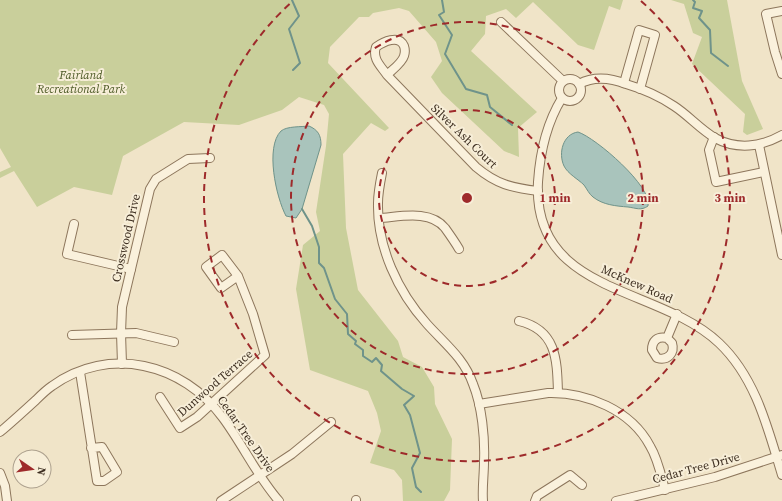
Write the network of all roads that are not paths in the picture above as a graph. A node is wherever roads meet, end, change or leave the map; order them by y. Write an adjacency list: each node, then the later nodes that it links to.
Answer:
1 (782, 11): 3 (street)
2 (500, 22): 5 (street)
3 (782, 74)
4 (387, 75): 16 (street, Silver Ash Court)
5 (563, 81): 7 (street); 9 (street)
6 (624, 83): 7 (street); 8 (street); 8 (street)
7 (579, 84): 9 (street)
8 (640, 89): 11 (street)
9 (562, 98): 16 (street, McKnew Road)
10 (782, 135): 12 (street)
11 (714, 137): 12 (street); 14 (street)
12 (759, 145): 14 (street)
13 (210, 158): 21 (street, Crosswood Drive)
14 (764, 172): 20 (street)
15 (382, 173): 17 (street)
16 (538, 191): 23 (street, McKnew Road)
17 (379, 218): 19 (street); 34 (street)
18 (74, 224): 21 (street)
19 (459, 249)
20 (782, 255)
21 (131, 269): 25 (street, Crosswood Drive)
22 (238, 276): 33 (street, Dunwood Terrace)
23 (677, 314): 27 (street); 38 (street, McKnew Road)
24 (519, 322): 31 (street)
25 (121, 333): 26 (street); 28 (street); 29 (street, Crosswood Drive)
26 (72, 335)
27 (667, 338)
28 (174, 342)
29 (122, 364): 30 (street, Cedar Tree Drive); 33 (street, Cedar Tree Drive)
30 (80, 372): 36 (street, Cedar Tree Drive); 37 (street)
31 (558, 393): 34 (street); 43 (street)
32 (160, 397): 33 (street, Dunwood Terrace)
33 (212, 404): 41 (street, Cedar Tree Drive)
34 (479, 404): 47 (street)
35 (331, 422): 41 (street)
36 (0, 432)
37 (92, 448)
38 (779, 456): 40 (street, McKnew Road); 43 (street, Cedar Tree Drive)
39 (0, 473): 44 (street)
40 (782, 475)
41 (261, 476): 45 (street); 46 (street, Cedar Tree Drive)
42 (582, 485): 48 (street)
43 (665, 490): 49 (street, Cedar Tree Drive)
44 (7, 501)
45 (221, 501)
46 (279, 501)
47 (483, 501)
48 (535, 501)
49 (616, 501)

